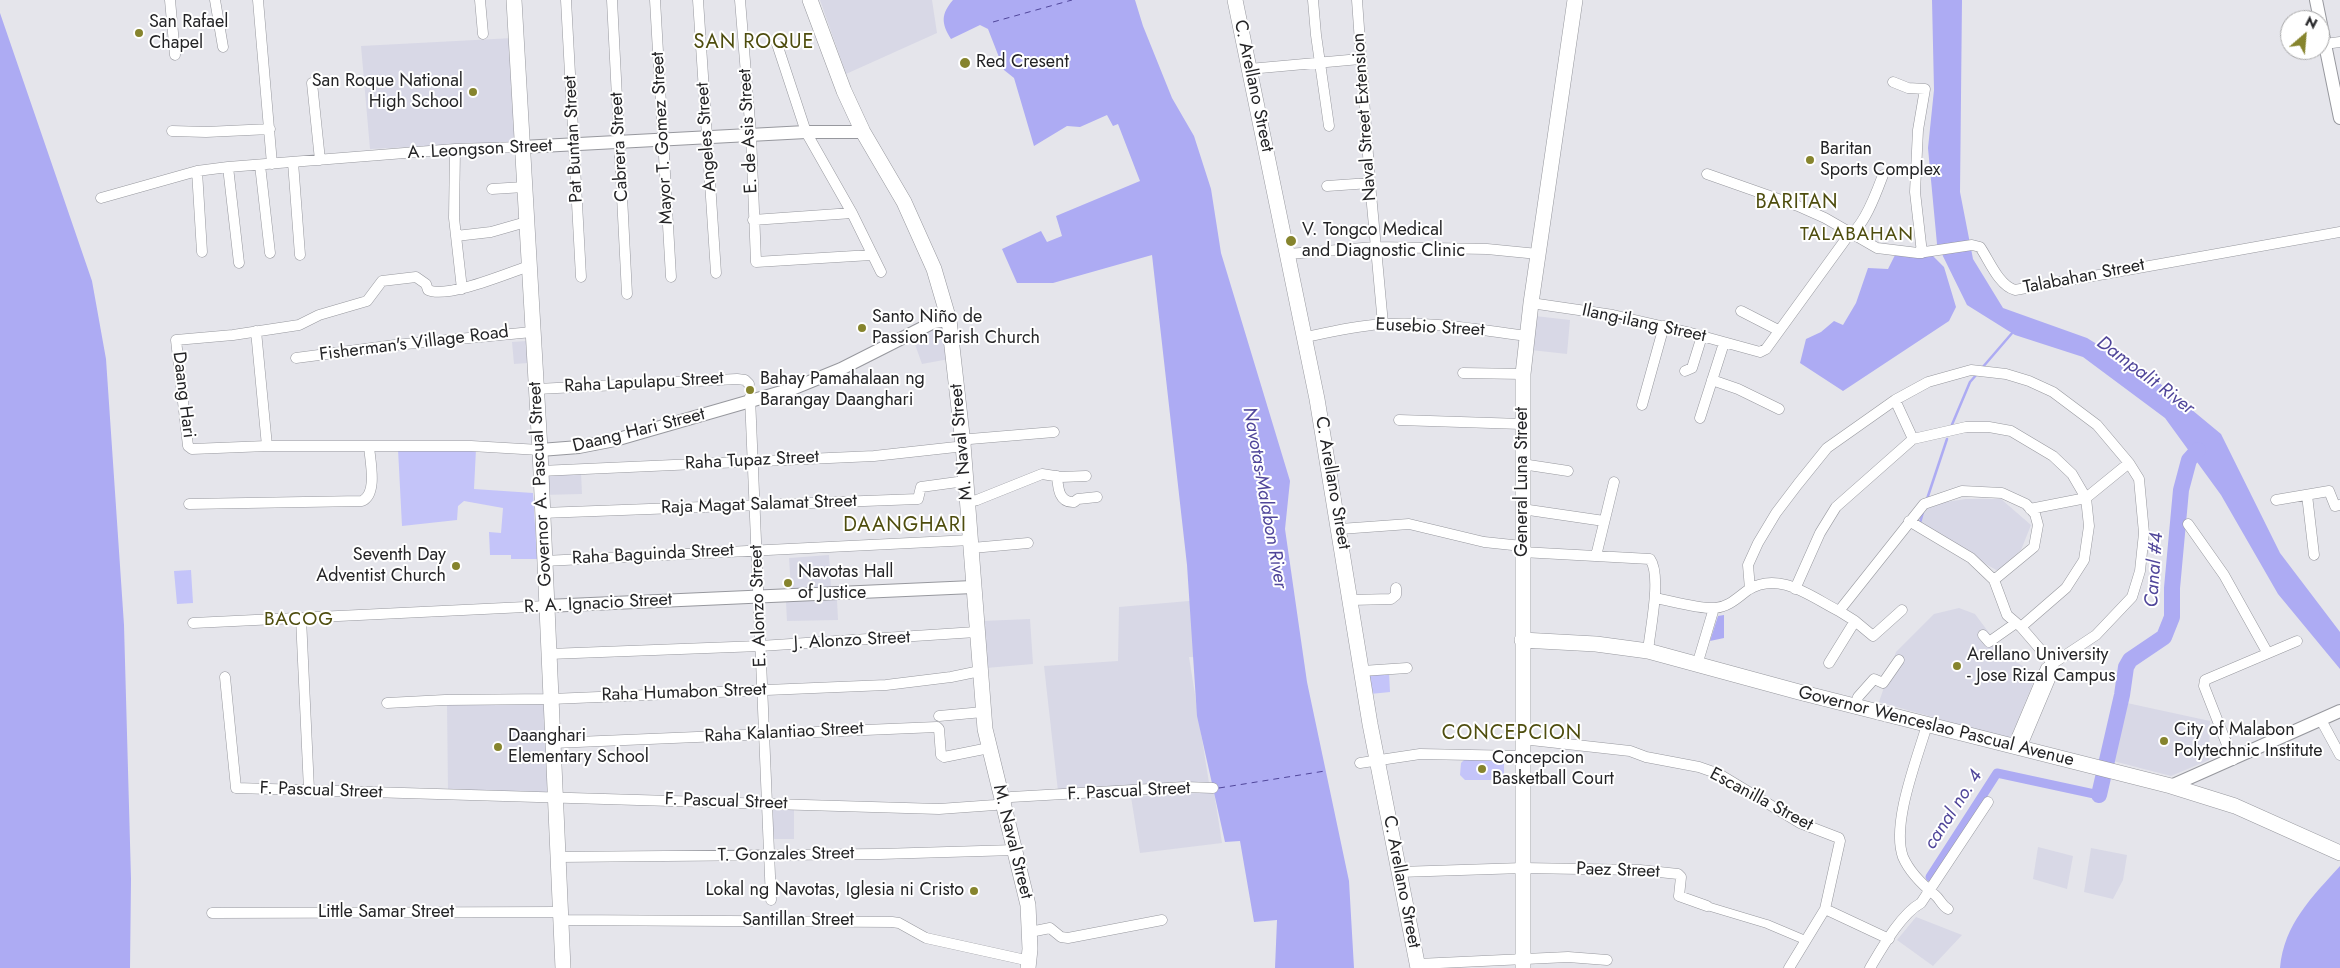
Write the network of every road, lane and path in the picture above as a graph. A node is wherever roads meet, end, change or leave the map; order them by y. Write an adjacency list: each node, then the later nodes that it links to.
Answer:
1 (170, 0): 19 (street)
2 (215, 0): 18 (street)
3 (258, 0): 29 (street)
4 (480, 0): 16 (street)
5 (514, 0): 38 (main road, Governor A. Pascual Street)
6 (566, 0): 37 (street, Pat Buntan Street)
7 (612, 0): 36 (street, Cabrera Street)
8 (655, 0): 35 (street, Mayor T. Gomez Street)
9 (698, 0): 34 (street, Angeles Street)
10 (740, 0): 33 (street, E. de Asis Street)
11 (810, 0): 32 (main road, M. Naval Street)
12 (1235, 0): 23 (main road, C. Arellano Street)
13 (1313, 0): 22 (street)
14 (1357, 0): 20 (street, Naval Street Extension)
15 (1576, 0): 64 (main road, General Luna Street)
16 (483, 34)
17 (777, 44): 31 (street)
18 (223, 47)
19 (175, 56)
20 (1360, 59): 22 (street); 48 (street, Naval Street Extension)
21 (2329, 60): 26 (street)
22 (1320, 61): 23 (street); 28 (street)
23 (1249, 69): 63 (main road, C. Arellano Street)
24 (1893, 82): 62 (street)
25 (312, 83): 40 (street)
26 (2337, 92): 27 (street)
27 (2340, 118)
28 (1329, 126)
29 (270, 129): 30 (street); 42 (street)
30 (172, 131)
31 (806, 132): 32 (street, A. Leongson Street); 33 (street, A. Leongson Street); 53 (street)
32 (863, 132): 77 (main road, M. Naval Street)
33 (751, 135): 34 (street, A. Leongson Street); 54 (street, E. de Asis Street)
34 (706, 137): 35 (street, A. Leongson Street); 70 (street, Angeles Street)
35 (662, 140): 36 (street, A. Leongson Street); 72 (street, Mayor T. Gomez Street)
36 (620, 142): 37 (street, A. Leongson Street); 74 (street, Cabrera Street)
37 (575, 144): 38 (street, A. Leongson Street); 71 (street, Pat Buntan Street)
38 (522, 147): 39 (street, A. Leongson Street); 50 (main road, Governor A. Pascual Street)
39 (455, 149): 40 (street, A. Leongson Street); 58 (street)
40 (320, 160): 41 (street, A. Leongson Street)
41 (293, 162): 42 (street, A. Leongson Street); 65 (street)
42 (272, 164): 43 (street, A. Leongson Street)
43 (260, 165): 44 (street, A. Leongson Street); 61 (street)
44 (228, 167): 45 (street, A. Leongson Street); 67 (street)
45 (197, 171): 52 (street, A. Leongson Street); 60 (street)
46 (1707, 174): 57 (street, Talabahan Street)
47 (1883, 175): 57 (street)
48 (1370, 183): 49 (street); 59 (street, Naval Street Extension)
49 (1327, 186)
50 (524, 187): 51 (street); 55 (main road, Governor A. Pascual Street)
51 (492, 189)
52 (101, 198)
53 (852, 213): 54 (street); 66 (street)
54 (753, 220): 66 (street, E. de Asis Street)
55 (526, 222): 58 (street); 68 (main road, Governor A. Pascual Street)
56 (2340, 232): 62 (street, Talabahan Street)
57 (1852, 234): 62 (street, Talabahan Street); 80 (street)
58 (456, 236): 73 (street)
59 (1375, 247): 63 (street); 64 (street); 78 (street, Naval Street Extension)
60 (202, 252)
61 (270, 253)
62 (1922, 253)
63 (1288, 254): 85 (main road, C. Arellano Street)
64 (1538, 254): 75 (main road, General Luna Street)
65 (300, 255)
66 (871, 255): 69 (street)
67 (239, 263)
68 (530, 266): 73 (street); 82 (main road, Governor A. Pascual Street)
69 (881, 272)
70 (716, 273)
71 (581, 277)
72 (672, 277)
73 (462, 289): 81 (street)
74 (627, 294)
75 (1531, 303): 79 (street, Ilang-ilang Street); 83 (main road, General Luna Street)
76 (1741, 311): 80 (street)
77 (949, 320): 94 (street, Daang Hari Street); 103 (main road, M. Naval Street)
78 (1383, 324): 83 (street, Eusebio Street); 85 (street, Eusebio Street)
79 (1664, 326): 84 (street, Ilang-ilang Street); 96 (street)
80 (1778, 330): 86 (street, Ilang-ilang Street)
81 (256, 331): 104 (street); 106 (street, Daang Hari)
82 (532, 332): 87 (street, Fisherman's Village Road); 93 (main road, Governor A. Pascual Street)
83 (1527, 336): 90 (main road, General Luna Street)
84 (1702, 336): 86 (street, Ilang-ilang Street); 88 (street)
85 (1305, 337): 131 (main road, C. Arellano Street)
86 (1724, 343): 91 (street)
87 (296, 358)
88 (1685, 371)
89 (1463, 372): 90 (street)
90 (1523, 374): 100 (main road, General Luna Street)
91 (1712, 380): 97 (street); 98 (street)
92 (749, 384): 93 (street, Raha Lapulapu Street)
93 (537, 389): 107 (main road, Governor A. Pascual Street)
94 (750, 400): 107 (street, Daang Hari Street); 108 (street, E. Alonzo Street)
95 (1895, 400): 102 (street); 109 (street); 142 (street)
96 (1642, 405)
97 (1778, 409)
98 (1700, 418)
99 (1399, 420): 100 (street)
100 (1522, 424): 110 (main road, General Luna Street)
101 (1054, 432): 103 (street, Raha Tupaz Street)
102 (1914, 439): 119 (street); 143 (street)
103 (963, 444): 108 (street, Raha Tupaz Street); 115 (main road, M. Naval Street)
104 (267, 446): 105 (street, Daang Hari Street); 106 (street, Daang Hari Street)
105 (370, 446): 107 (street, Daang Hari Street); 122 (street)
106 (192, 449)
107 (540, 450): 111 (main road, Governor A. Pascual Street)
108 (753, 460): 111 (street, Raha Tupaz Street); 124 (street, E. Alonzo Street)
109 (2129, 463): 119 (street); 165 (street)
110 (1522, 464): 112 (street); 125 (main road, General Luna Street)
111 (540, 471): 127 (main road, Governor A. Pascual Street)
112 (1568, 471)
113 (1057, 476): 114 (street); 118 (street); 121 (street)
114 (1086, 476)
115 (965, 481): 121 (main road, M. Naval Street); 124 (street, Raja Magat Salamat Street)
116 (1614, 482): 128 (street)
117 (2308, 495): 120 (street); 123 (street); 136 (street)
118 (1096, 497)
119 (2086, 498): 126 (street); 154 (street)
120 (2276, 500)
121 (967, 502): 133 (main road, M. Naval Street)
122 (189, 504)
123 (2340, 505)
124 (755, 506): 127 (street, Raja Magat Salamat Street); 135 (street, E. Alonzo Street)
125 (1522, 509): 128 (street); 134 (main road, General Luna Street)
126 (2030, 509): 129 (street); 139 (street)
127 (542, 513): 138 (main road, Governor A. Pascual Street)
128 (1604, 521): 137 (street)
129 (1910, 521): 139 (street); 149 (street)
130 (2188, 524): 161 (street)
131 (1340, 529): 134 (street); 146 (main road, C. Arellano Street)
132 (1028, 543): 133 (street, Raha Baguinda Street)
133 (972, 544): 135 (street, Raha Baguinda Street); 140 (main road, M. Naval Street)
134 (1522, 549): 137 (street); 157 (main road, General Luna Street)
135 (756, 550): 138 (street, Raha Baguinda Street); 144 (street, E. Alonzo Street)
136 (2314, 555)
137 (1596, 556): 145 (street)
138 (544, 560): 147 (main road, Governor A. Pascual Street)
139 (1994, 580): 154 (street)
140 (973, 587): 144 (street, R. A. Ignacio Street); 155 (main road, M. Naval Street)
141 (1396, 588): 146 (street)
142 (1750, 589): 143 (street); 148 (street)
143 (1795, 589): 149 (street)
144 (758, 596): 147 (street, R. A. Ignacio Street); 159 (street, E. Alonzo Street)
145 (1654, 598): 148 (street); 160 (street)
146 (1351, 600): 169 (main road, C. Arellano Street)
147 (546, 606): 151 (street, R. A. Ignacio Street); 162 (main road, Governor A. Pascual Street)
148 (1714, 608): 166 (street)
149 (1841, 610): 152 (street)
150 (1902, 610): 152 (street)
151 (301, 618): 153 (street, R. A. Ignacio Street); 192 (street)
152 (1855, 621): 164 (street)
153 (193, 623)
154 (2019, 625): 156 (street); 165 (street)
155 (976, 632): 159 (street, J. Alonzo Street); 168 (main road, M. Naval Street)
156 (1983, 636)
157 (1522, 640): 160 (main road, Governor Wenceslao Pascual Avenue); 181 (main road, General Luna Street)
158 (2297, 641): 161 (street)
159 (760, 646): 162 (street, J. Alonzo Street); 171 (street, E. Alonzo Street)
160 (1648, 651): 166 (main road, Governor Wenceslao Pascual Avenue)
161 (2267, 652): 188 (street)
162 (548, 654): 172 (main road, Governor A. Pascual Street)
163 (1899, 660): 174 (street)
164 (1830, 663)
165 (2053, 664): 183 (street)
166 (1697, 665): 174 (main road, Governor Wenceslao Pascual Avenue)
167 (1408, 668): 169 (street)
168 (980, 671): 171 (street, Raha Humabon Street); 176 (main road, M. Naval Street)
169 (1362, 671): 187 (main road, C. Arellano Street)
170 (225, 677): 192 (street, F. Pascual Street)
171 (762, 690): 172 (street, Raha Humabon Street); 180 (street, E. Alonzo Street)
172 (550, 699): 173 (street, Raha Humabon Street); 182 (main road, Governor A. Pascual Street)
173 (387, 703)
174 (1855, 707): 179 (main road, Governor Wenceslao Pascual Avenue)
175 (2340, 711): 178 (street)
176 (983, 712): 177 (street); 184 (main road, M. Naval Street)
177 (939, 716)
178 (2322, 720): 185 (street); 188 (street)
179 (1926, 725): 183 (main road, Governor Wenceslao Pascual Avenue); 203 (street)
180 (764, 734): 182 (street, Raha Kalantiao Street); 184 (street, Raha Kalantiao Street); 195 (street, E. Alonzo Street)
181 (1522, 739): 186 (main road, General Luna Street); 206 (street, Escanilla Street)
182 (553, 744): 193 (main road, Governor A. Pascual Street)
183 (2017, 747): 190 (main road, Governor Wenceslao Pascual Avenue)
184 (989, 748): 194 (main road, M. Naval Street)
185 (2340, 755)
186 (1522, 756): 187 (street); 201 (main road, General Luna Street)
187 (1377, 760): 189 (street); 202 (main road, C. Arellano Street)
188 (2233, 760): 190 (street)
189 (1360, 763)
190 (2171, 786): 198 (main road, Governor Wenceslao Pascual Avenue)
191 (1213, 788): 194 (street, F. Pascual Street)
192 (309, 790): 193 (street, F. Pascual Street)
193 (555, 798): 195 (street, F. Pascual Street); 200 (main road, Governor A. Pascual Street)
194 (1003, 801): 195 (street, F. Pascual Street); 197 (main road, M. Naval Street)
195 (767, 802): 199 (street, E. Alonzo Street)
196 (1988, 802): 203 (street)
197 (1015, 850): 199 (street, T. Gonzales Street); 211 (main road, M. Naval Street)
198 (2340, 853)
199 (769, 856): 200 (street, T. Gonzales Street); 204 (street, E. Alonzo Street)
200 (558, 857): 209 (main road, Governor A. Pascual Street)
201 (1523, 868): 202 (street, Paez Street); 205 (street, Paez Street); 215 (main road, General Luna Street)
202 (1399, 872): 217 (main road, C. Arellano Street)
203 (1929, 891): 207 (street); 212 (street)
204 (771, 900)
205 (1706, 906): 213 (street, Paez Street)
206 (1825, 909): 212 (street); 213 (street)
207 (1948, 909)
208 (212, 913): 209 (street, Little Samar Street)
209 (560, 916): 216 (street, Santillan Street); 218 (main road, Governor A. Pascual Street)
210 (1162, 920): 211 (street)
211 (1030, 932): 216 (main road, M. Naval Street)
212 (1889, 939): 220 (street)
213 (1805, 940): 219 (street)
214 (1607, 960): 215 (street)
215 (1523, 963): 217 (street)
216 (1029, 965)
217 (1418, 966)
218 (563, 968)
219 (1789, 968)
220 (1870, 968)

